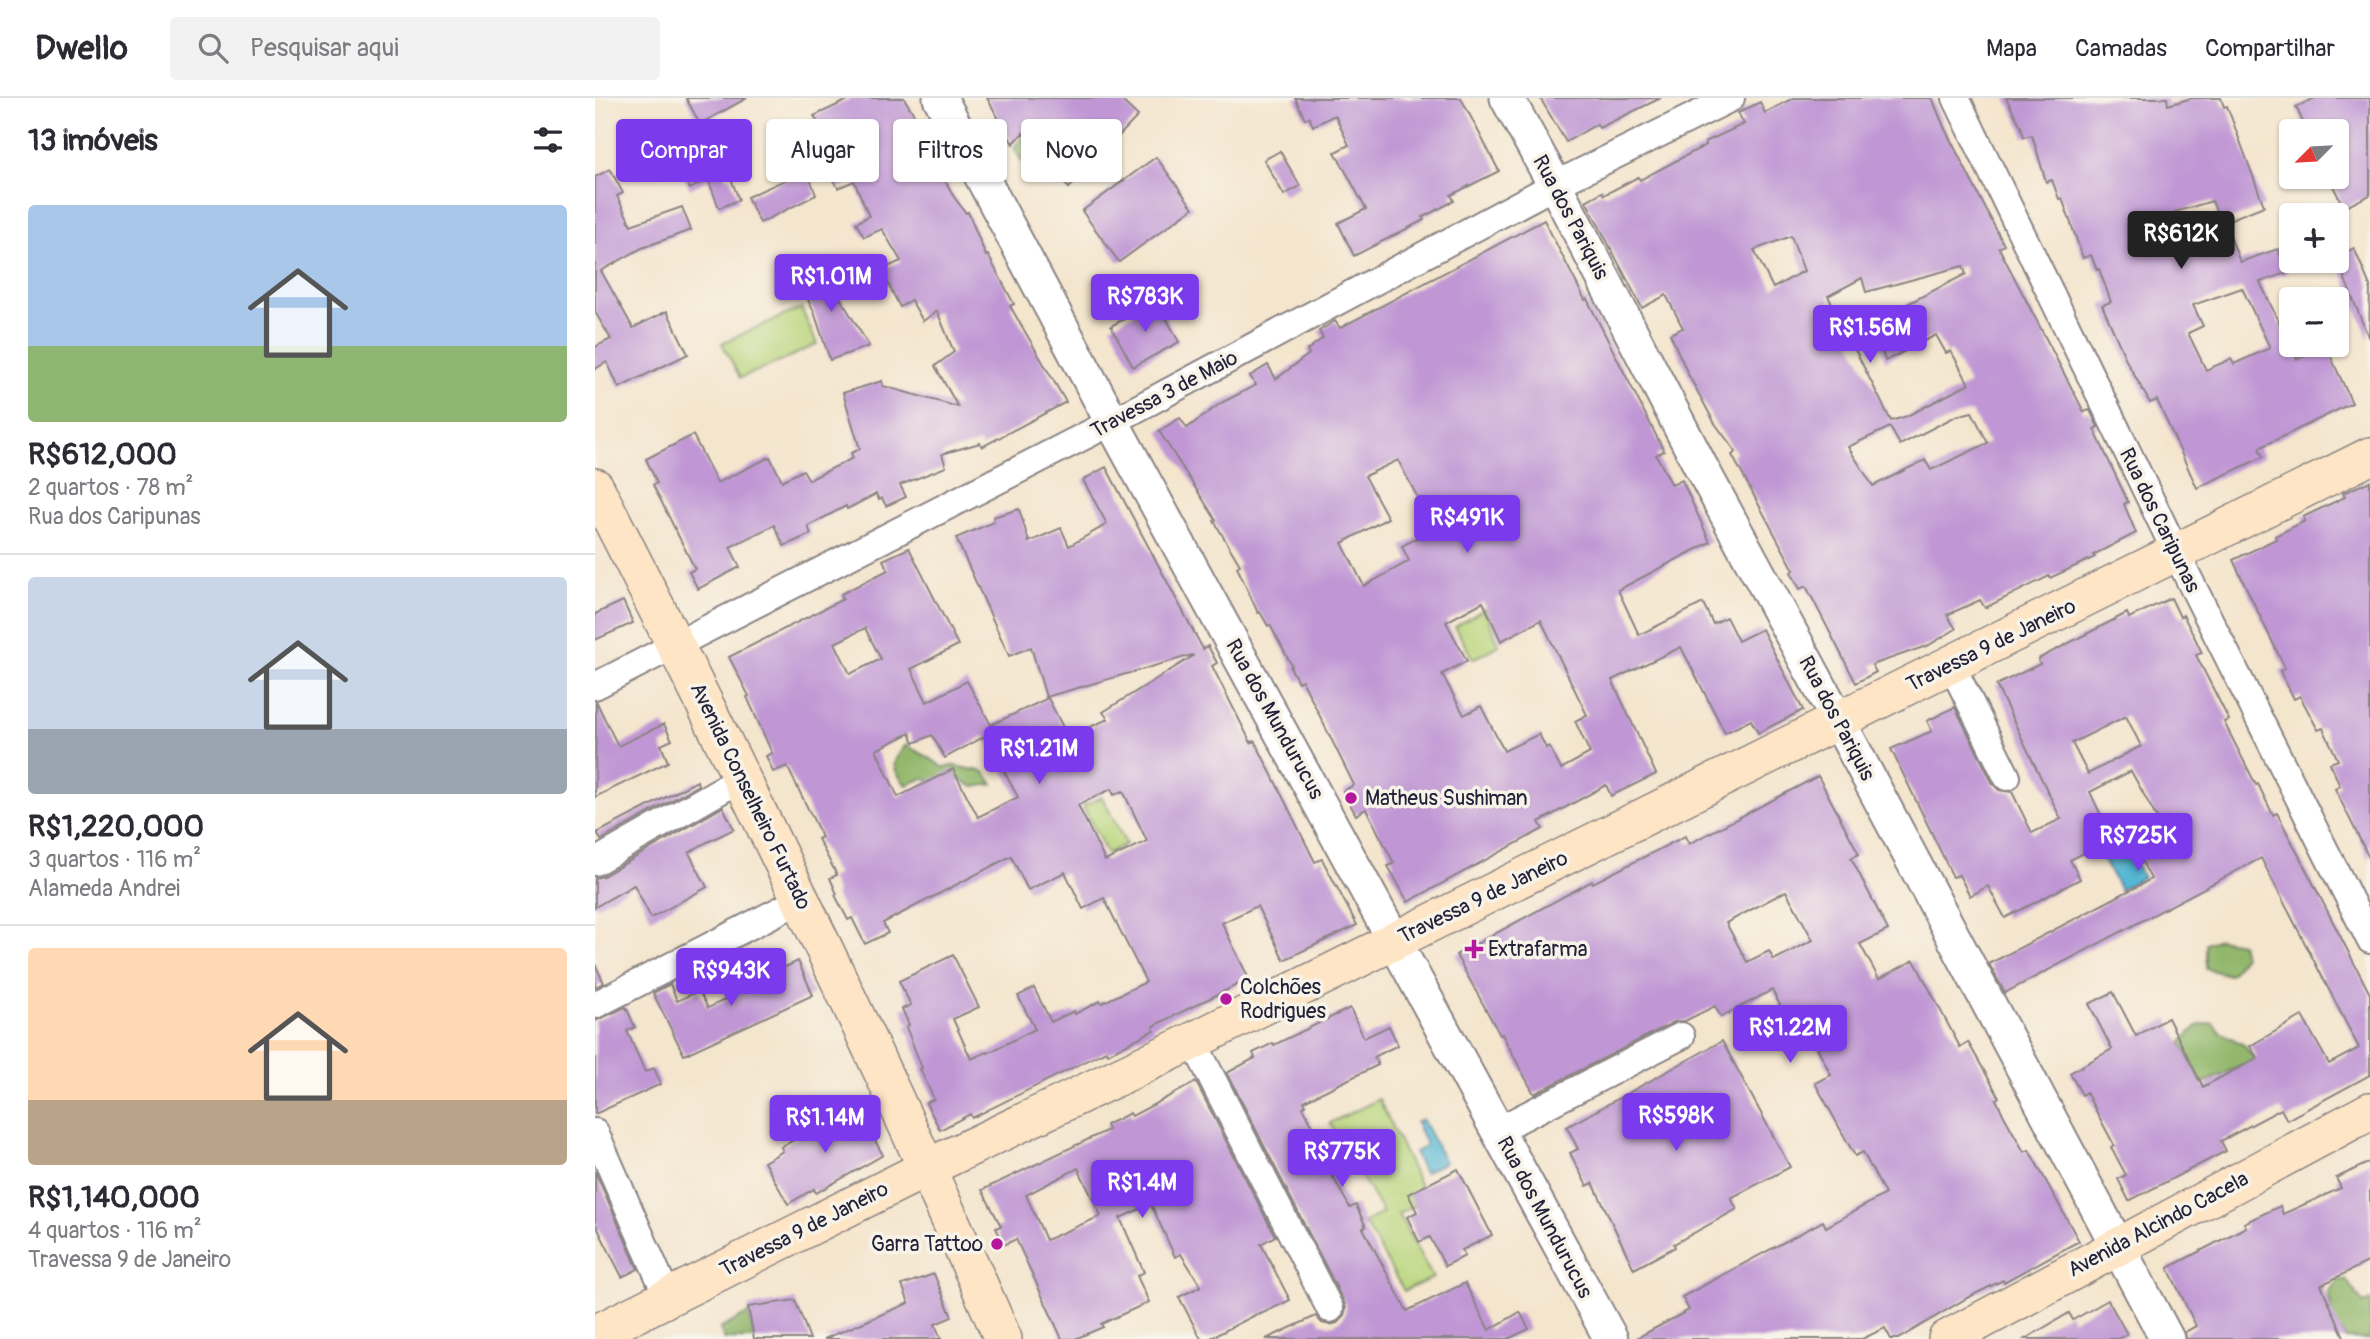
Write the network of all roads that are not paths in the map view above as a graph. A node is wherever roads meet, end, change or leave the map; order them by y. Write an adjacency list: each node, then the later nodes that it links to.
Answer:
1 (940, 98): 6 (street, Rua dos Mundurucus)
2 (1507, 98): 5 (street, Rua dos Pariquis)
3 (1731, 98): 5 (street, Travessa 3 de Maio)
4 (1957, 98): 9 (street, Rua dos Caripunas)
5 (1555, 185): 6 (street, Travessa 3 de Maio); 13 (street, Rua dos Pariquis)
6 (1112, 422): 10 (street, Travessa 3 de Maio); 19 (street, Rua dos Mundurucus)
7 (2370, 456): 9 (main road, Travessa 9 de Janeiro)
8 (595, 487): 10 (main road, Avenida Conselheiro Furtado)
9 (2176, 553): 11 (main road, Travessa 9 de Janeiro); 18 (street, Rua dos Caripunas)
10 (676, 645): 12 (street, Travessa 3 de Maio); 15 (main road, Avenida Conselheiro Furtado)
11 (1951, 664): 13 (main road, Travessa 9 de Janeiro); 14 (street)
12 (595, 687)
13 (1839, 722): 19 (main road, Travessa 9 de Janeiro); 27 (street, Rua dos Pariquis)
14 (2007, 777)
15 (742, 778): 16 (street); 17 (main road, Avenida Conselheiro Furtado)
16 (595, 862)
17 (802, 899): 20 (street); 26 (main road, Avenida Conselheiro Furtado)
18 (2370, 940)
19 (1395, 941): 22 (main road, Travessa 9 de Janeiro); 24 (street, Rua dos Mundurucus)
20 (595, 1005)
21 (1681, 1036): 24 (street)
22 (1193, 1041): 26 (main road, Travessa 9 de Janeiro); 29 (street)
23 (2370, 1111): 27 (main road, Avenida Alcindo Cacela)
24 (1498, 1130): 32 (street, Rua dos Mundurucus)
25 (595, 1132): 28 (street)
26 (929, 1167): 28 (main road, Travessa 9 de Janeiro); 31 (main road, Avenida Conselheiro Furtado)
27 (2116, 1247): 33 (main road, Avenida Alcindo Cacela); 34 (street, Rua dos Pariquis)
28 (668, 1298): 30 (main road, Travessa 9 de Janeiro)
29 (1330, 1309)
30 (595, 1334)
31 (1003, 1339)
32 (1611, 1339)
33 (1947, 1339)
34 (2167, 1339)

